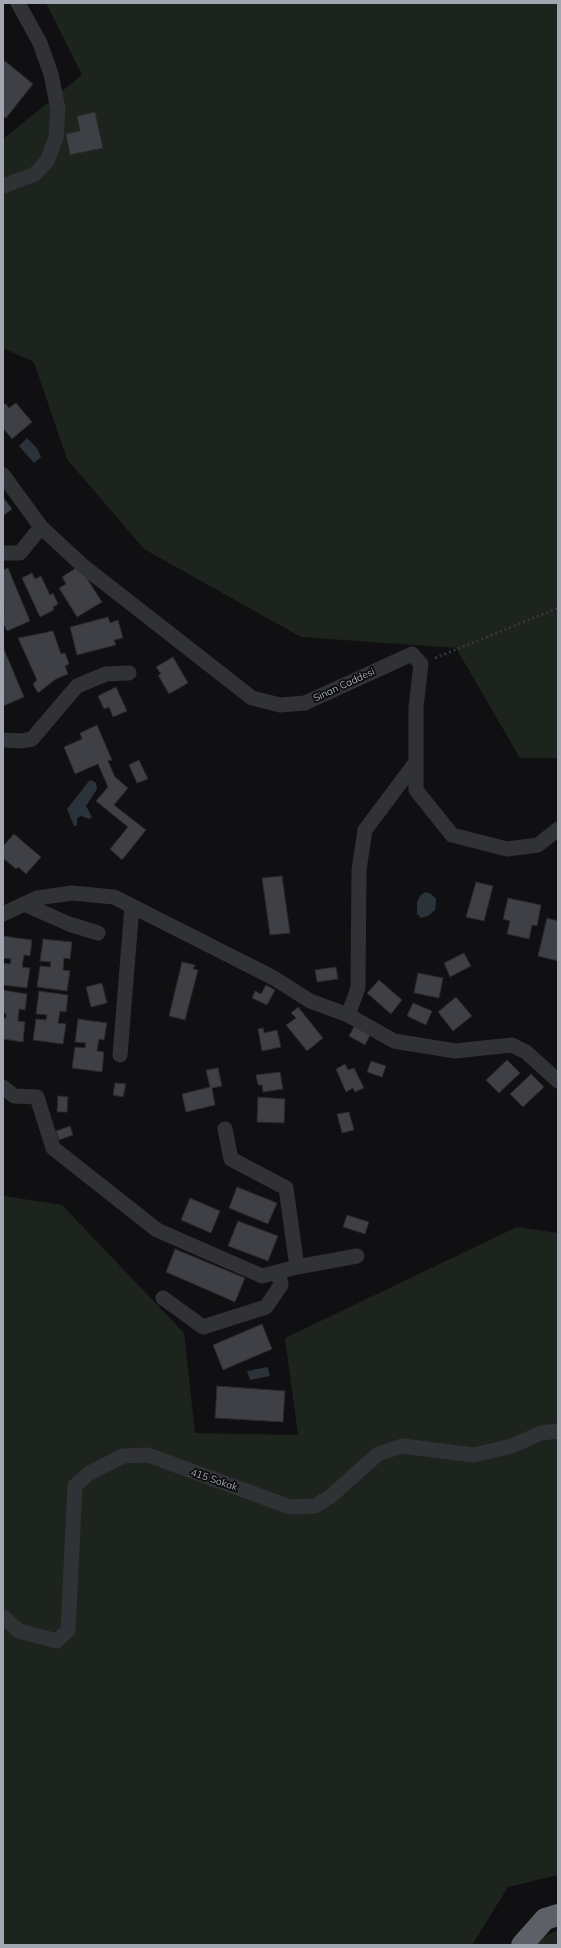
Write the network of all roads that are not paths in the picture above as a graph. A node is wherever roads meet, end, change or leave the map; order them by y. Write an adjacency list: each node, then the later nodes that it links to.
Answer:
1 (18, 3): 2 (street)
2 (3, 186)
3 (3, 475): 4 (street, Sinan Caddesi)
4 (41, 527): 5 (street); 8 (street, Sinan Caddesi)
5 (3, 553)
6 (129, 673): 7 (street)
7 (3, 740)
8 (416, 762): 9 (street); 14 (street)
9 (558, 829)
10 (24, 904): 11 (street); 12 (street); 13 (street)
11 (132, 906): 14 (street); 15 (street)
12 (3, 914)
13 (98, 933)
14 (348, 1016): 16 (street)
15 (120, 1055)
16 (558, 1081)
17 (3, 1087): 21 (street)
18 (225, 1129): 20 (street)
19 (357, 1256): 20 (street)
20 (297, 1267): 21 (street)
21 (278, 1272): 22 (street)
22 (163, 1298)
23 (558, 1431): 24 (street, 415 Sokak)
24 (3, 1618)
25 (558, 1915): 26 (highway)
26 (522, 1945)

